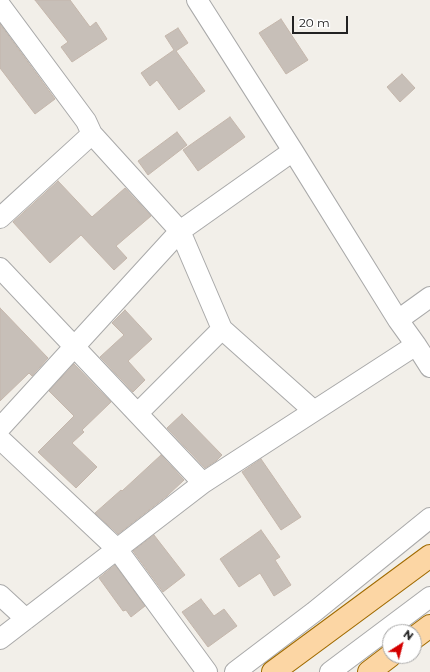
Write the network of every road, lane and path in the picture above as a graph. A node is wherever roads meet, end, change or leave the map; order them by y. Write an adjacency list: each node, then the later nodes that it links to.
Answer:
1 (197, 0): 4 (street)
2 (0, 5): 3 (street)
3 (92, 134): 5 (street); 6 (street)
4 (293, 151): 6 (street); 9 (street)
5 (0, 218)
6 (180, 231): 10 (street); 12 (street)
7 (0, 268): 12 (street)
8 (430, 296): 9 (street)
9 (398, 320): 11 (street)
10 (222, 329): 14 (street); 15 (street)
11 (416, 345): 13 (street); 14 (street)
12 (74, 346): 15 (street); 16 (street)
13 (430, 367)
14 (314, 411): 18 (street)
15 (138, 413): 18 (street)
16 (0, 428)
17 (0, 439): 20 (street)
18 (203, 483): 20 (street)
19 (430, 518): 28 (street)
20 (117, 549): 24 (street); 27 (street)
21 (430, 556): 29 (main road)
22 (0, 595): 24 (street)
23 (430, 597): 30 (street)
24 (26, 619): 25 (street)
25 (0, 639)
26 (382, 662): 31 (main road)
27 (207, 672)
28 (235, 672)
29 (273, 672)
30 (330, 672)
31 (370, 672)

